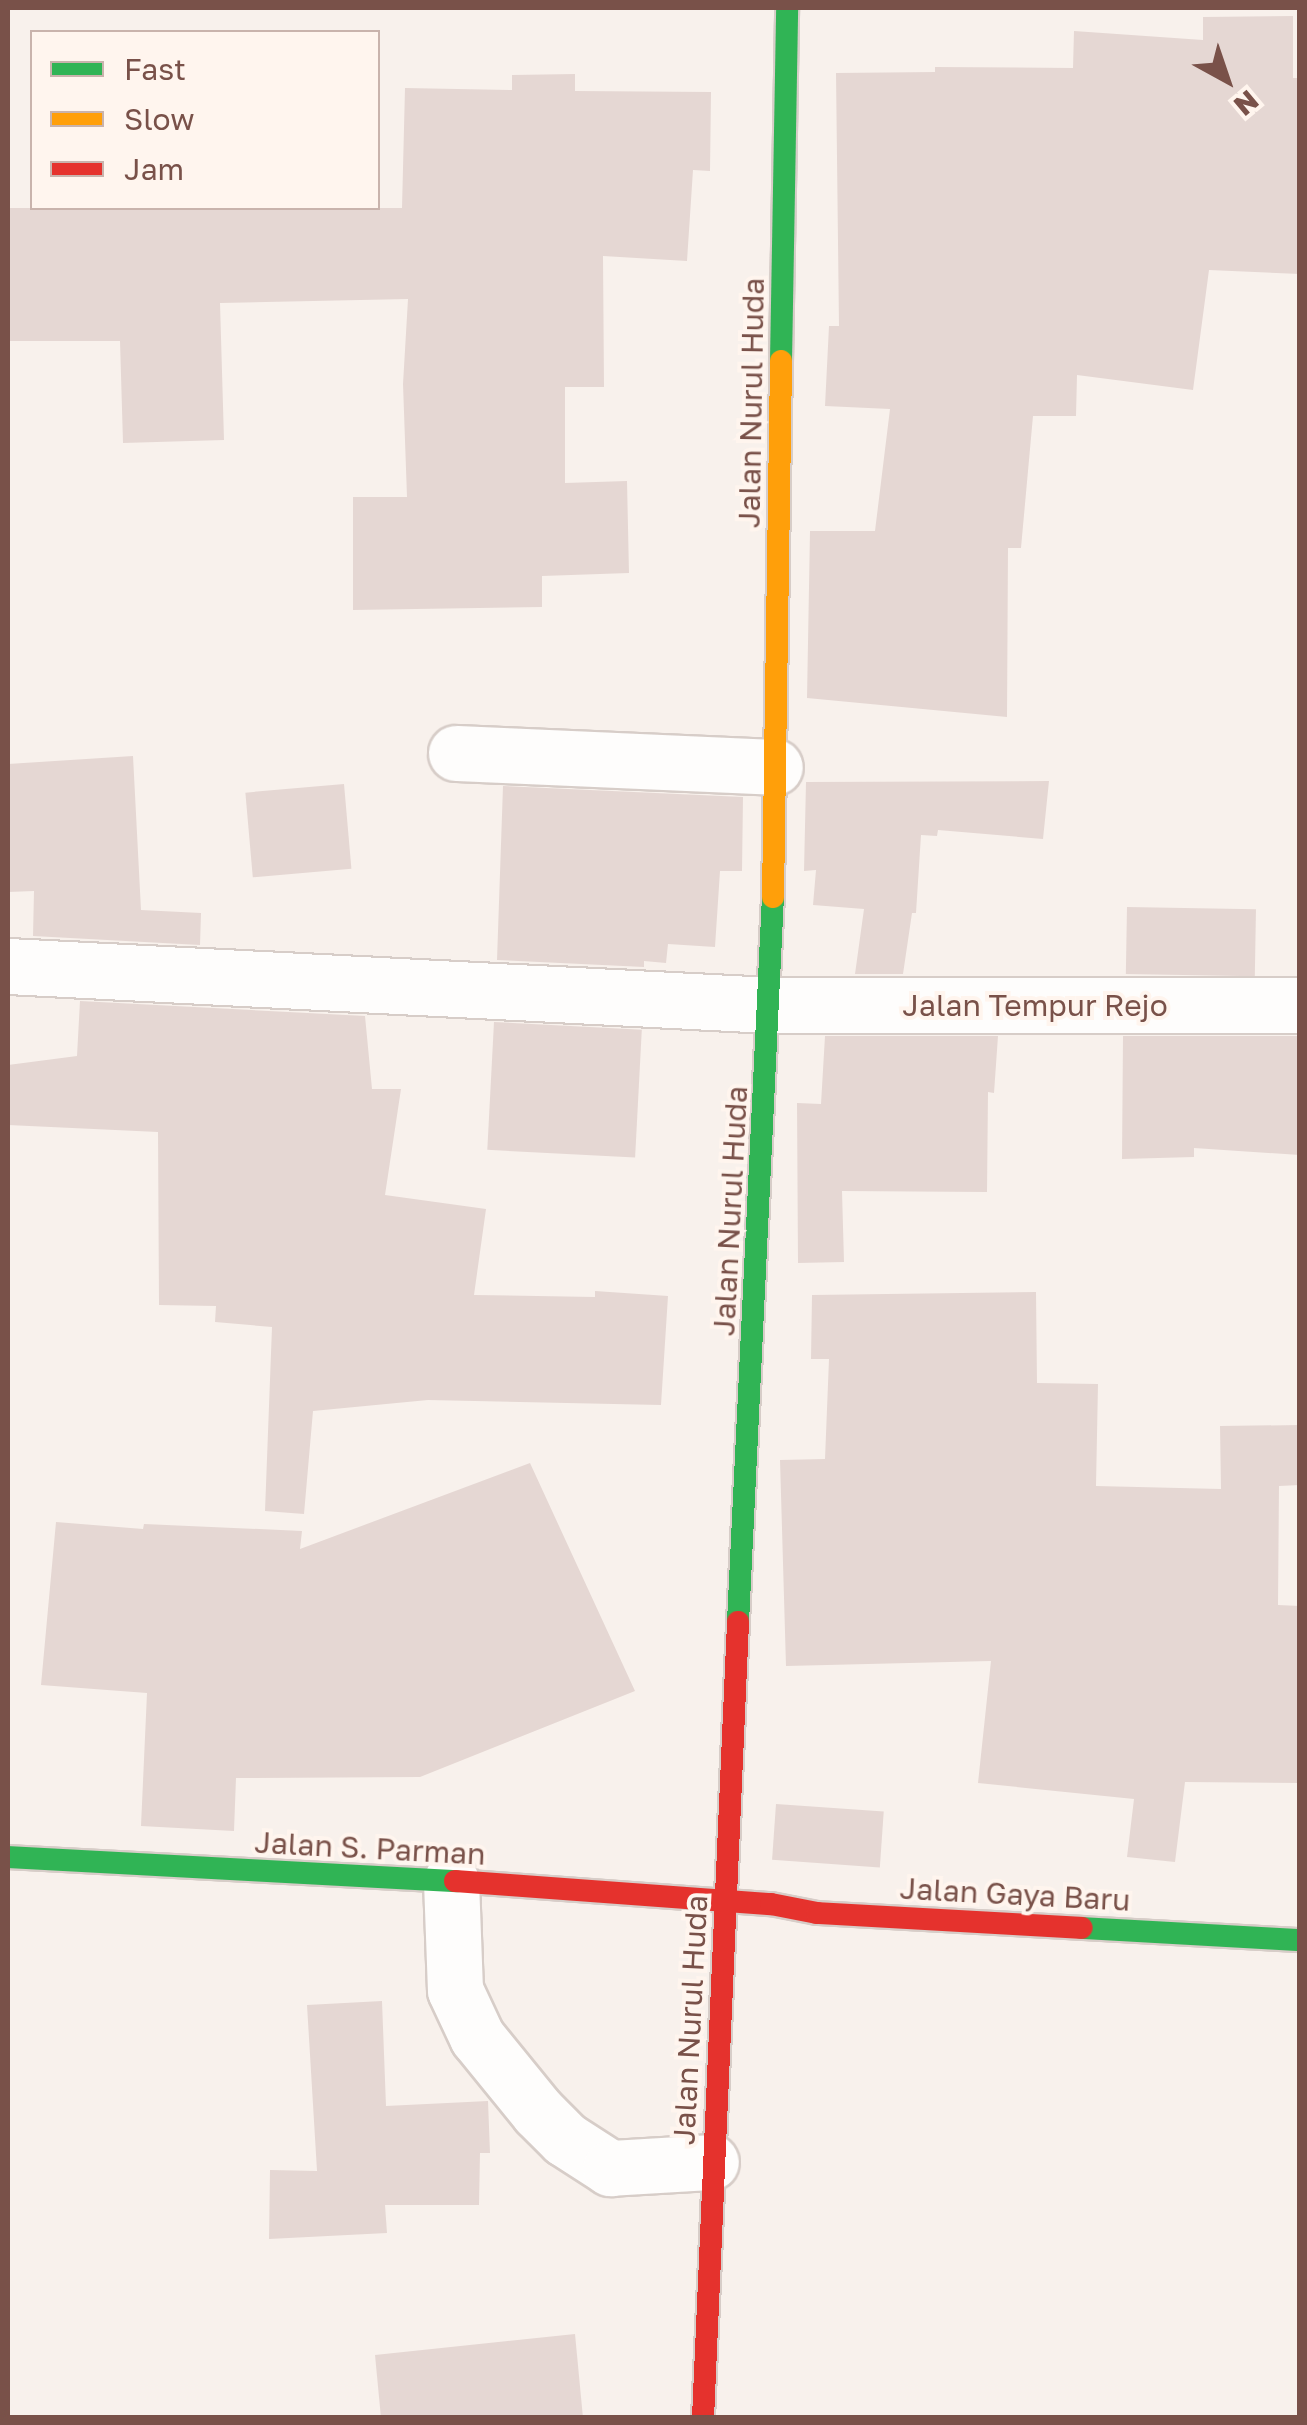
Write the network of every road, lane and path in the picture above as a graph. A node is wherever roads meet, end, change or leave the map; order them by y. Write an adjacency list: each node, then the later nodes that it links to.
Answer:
1 (787, 8): 3 (street, Jalan Nurul Huda)
2 (456, 753): 3 (street)
3 (775, 767): 5 (street, Jalan Nurul Huda)
4 (8, 966): 5 (street, Jalan Tempur Rejo)
5 (772, 1005): 6 (street, Jalan Tempur Rejo); 9 (street, Jalan Nurul Huda)
6 (1300, 1005)
7 (8, 1857): 8 (street, Jalan S. Parman)
8 (451, 1881): 9 (street, Jalan S. Parman); 11 (street)
9 (728, 1902): 10 (street, Jalan Gaya Baru); 11 (street, Jalan Nurul Huda)
10 (1300, 1940)
11 (712, 2162): 12 (street, Jalan Nurul Huda)
12 (703, 2418)

